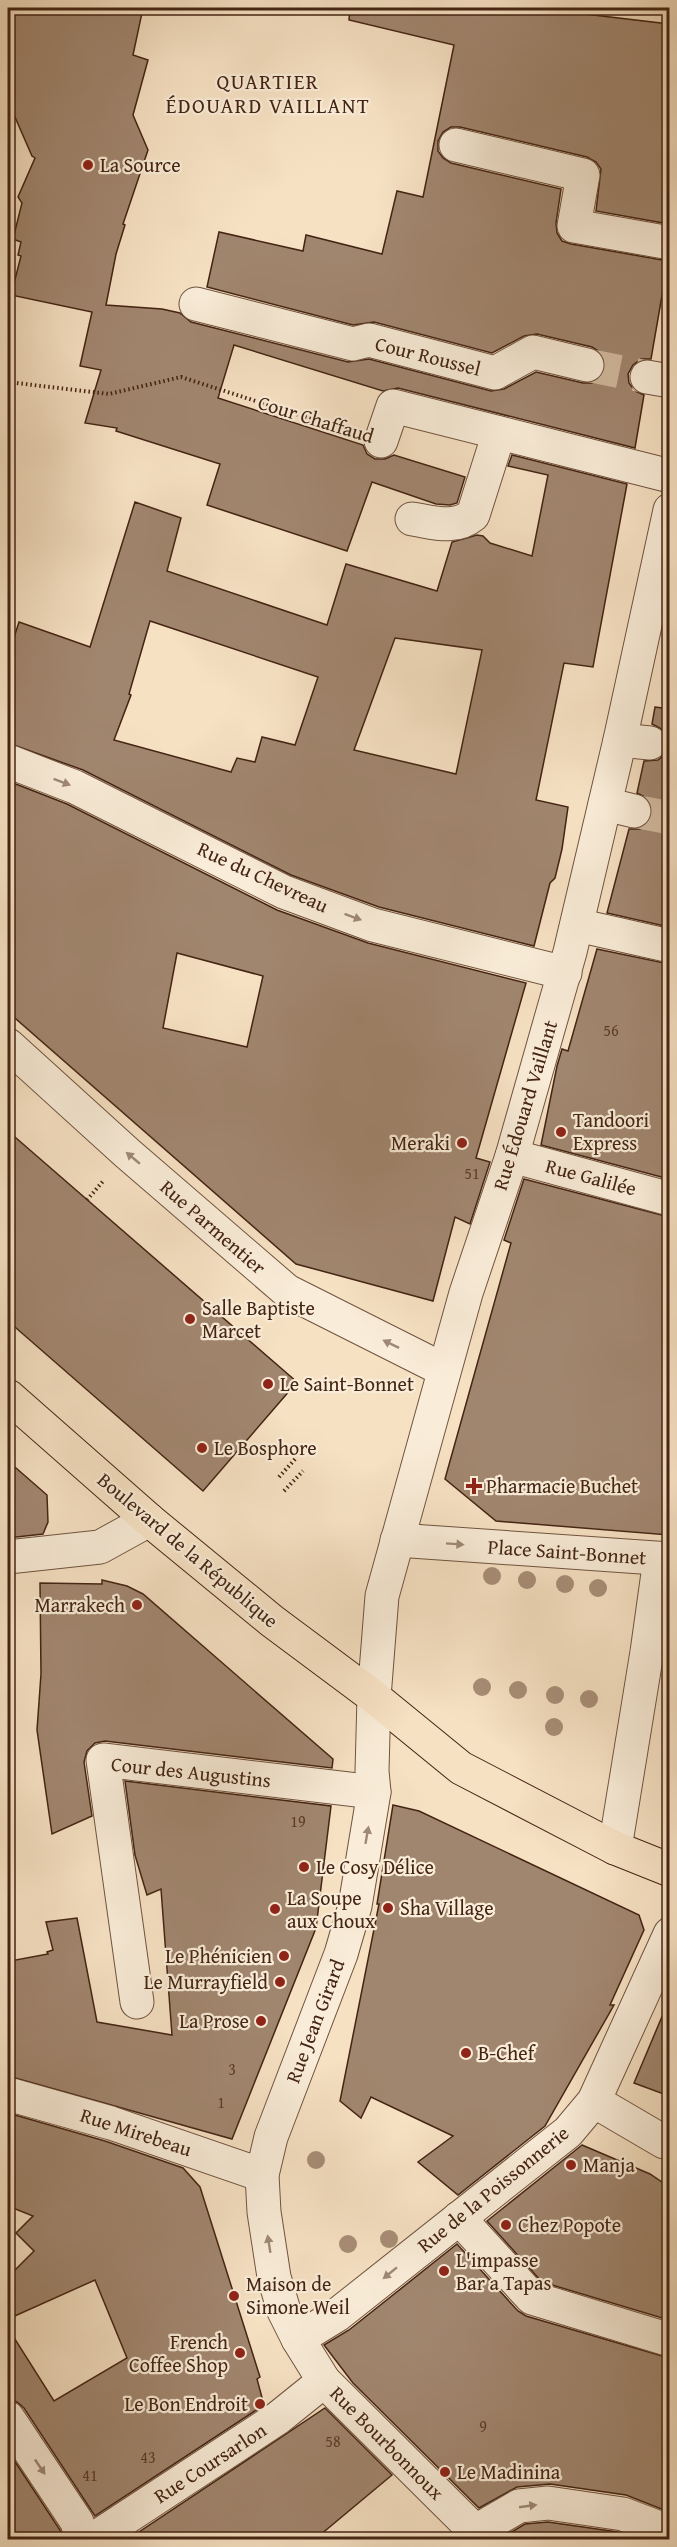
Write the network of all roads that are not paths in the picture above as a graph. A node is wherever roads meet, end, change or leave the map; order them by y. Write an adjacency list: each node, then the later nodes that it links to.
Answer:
1 (456, 146): 2 (street)
2 (669, 243)
3 (196, 304): 4 (street, Cour Roussel)
4 (587, 365)
5 (499, 433): 6 (street, Cour Chaffaud); 7 (street, Cour Chaffaud); 9 (street)
6 (381, 441)
7 (669, 476)
8 (669, 510): 11 (street, Rue Édouard Vaillant)
9 (412, 519)
10 (8, 761): 13 (street, Rue du Chevreau, one-way to 13)
11 (577, 925): 12 (street); 13 (street, Rue Édouard Vaillant)
12 (669, 946)
13 (564, 973): 15 (street, Rue Édouard Vaillant)
14 (8, 1045): 17 (street, Rue Parmentier, one-way to 14)
15 (512, 1156): 16 (street, Rue Galilée); 17 (street, Rue Édouard Vaillant)
16 (669, 1199)
17 (444, 1370): 20 (street, Rue Édouard Vaillant)
18 (8, 1396): 19 (main road, Boulevard de la République)
19 (149, 1520): 21 (street); 23 (main road, Boulevard de la République)
20 (397, 1540): 22 (street, Place Saint-Bonnet, one-way to 22); 23 (street, Rue Édouard Vaillant)
21 (11, 1557)
22 (665, 1559): 25 (street, Place Saint-Bonnet)
23 (374, 1697): 24 (street, Rue Jean Girard); 25 (main road, Boulevard de la République)
24 (374, 1792): 28 (street, Cour des Augustins); 32 (street, Rue Jean Girard, one-way to 24)
25 (615, 1848): 26 (main road, Boulevard de la République)
26 (669, 1870)
27 (669, 1934): 30 (street, Rue de la Poissonnerie)
28 (137, 2002)
29 (8, 2094): 32 (street, Rue Mirebeau)
30 (594, 2100): 31 (street); 33 (street, Rue de la Poissonnerie)
31 (663, 2142)
32 (262, 2175): 34 (street, Rue Jean Girard, one-way to 32)
33 (459, 2217): 34 (street, Rue de la Poissonnerie, one-way to 34); 35 (street)
34 (298, 2339): 36 (street, Rue Bourbonnoux)
35 (669, 2340)
36 (324, 2381): 39 (street, Rue Bourbonnoux); 41 (street, Rue Coursarlon)
37 (8, 2418): 40 (street, one-way to 40)
38 (669, 2532): 39 (street, one-way to 38)
39 (480, 2535)
40 (82, 2540)
41 (92, 2540)

